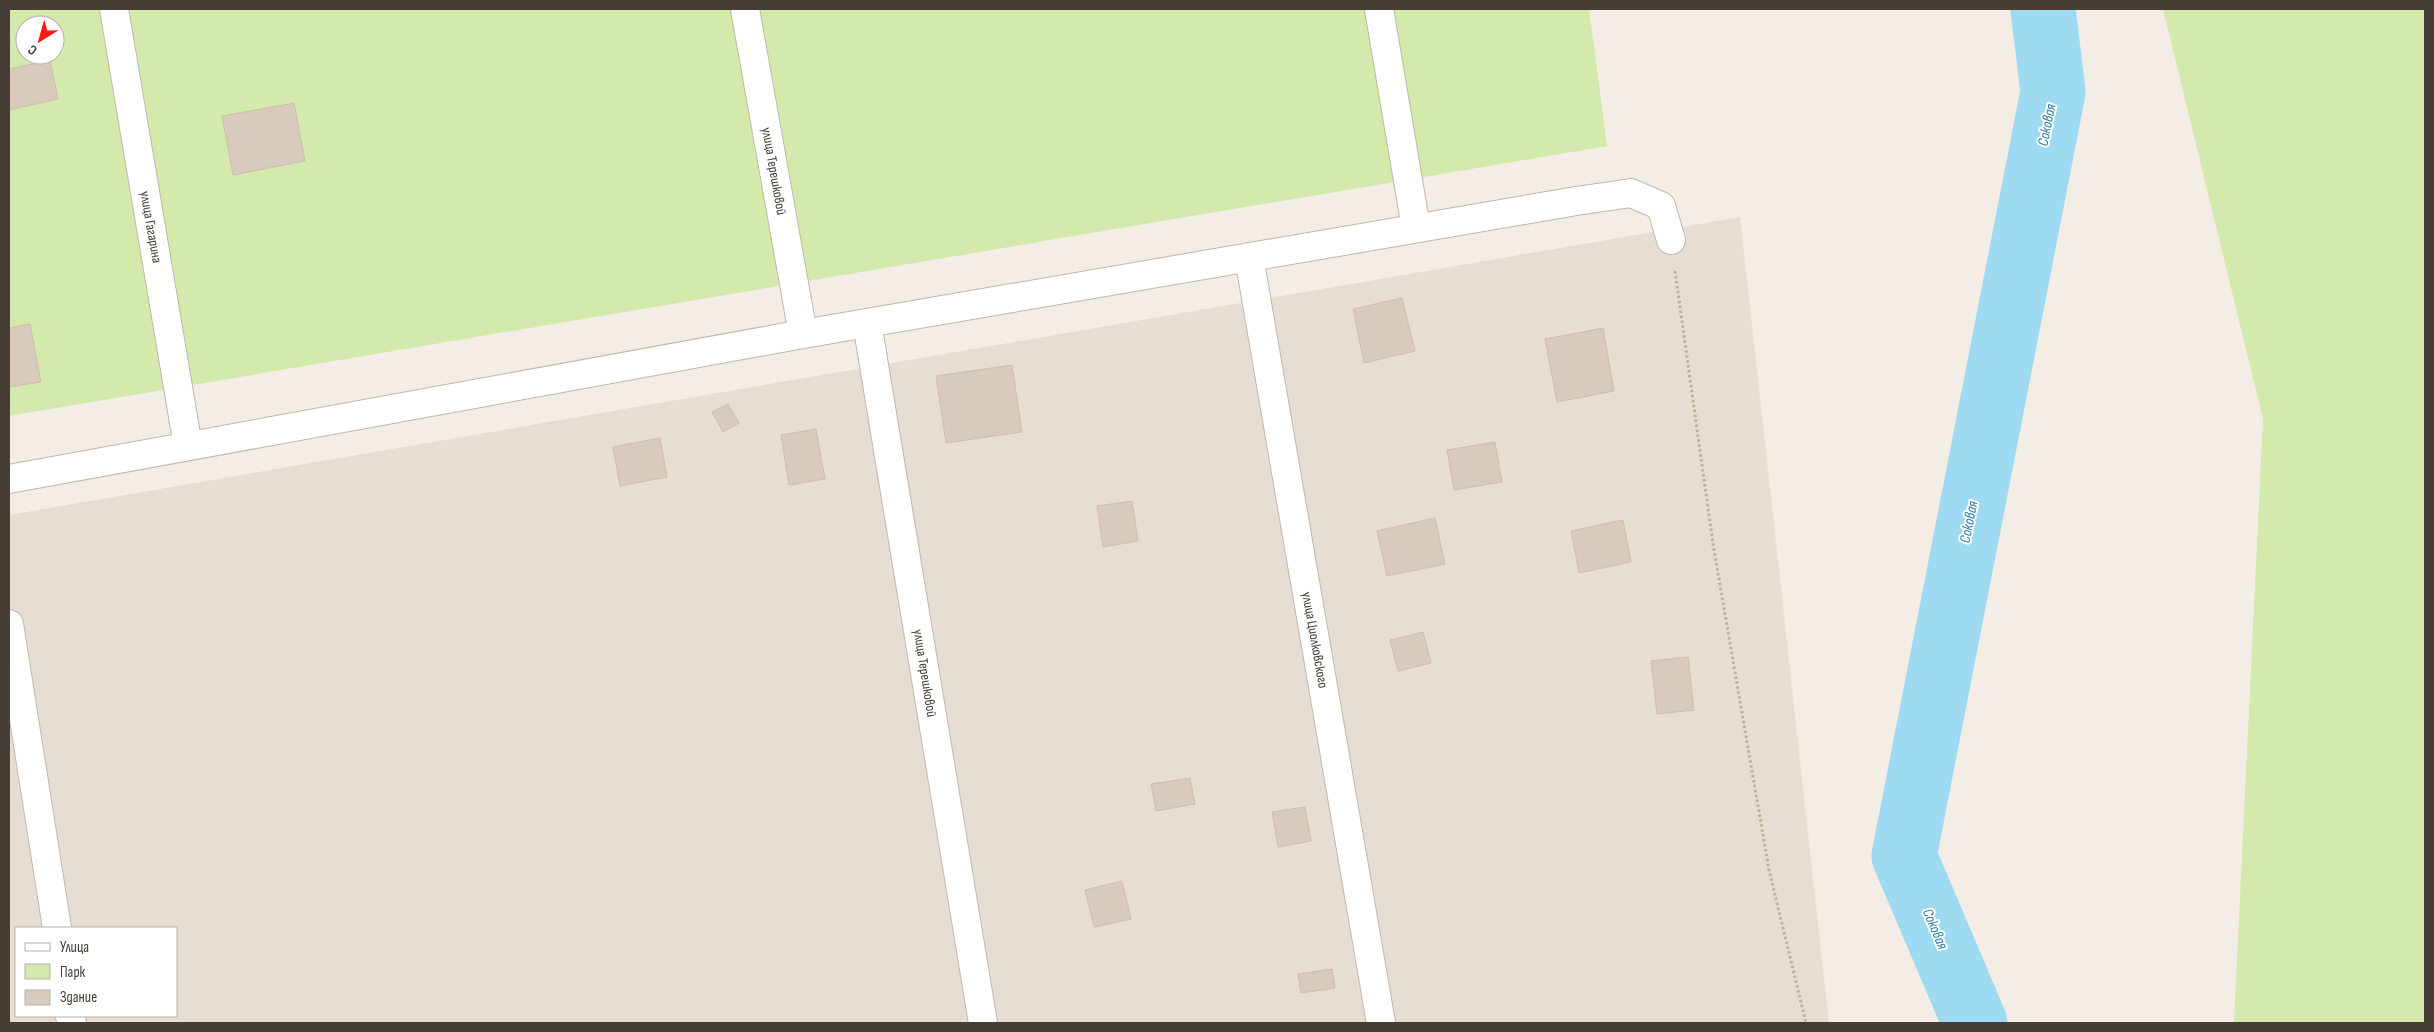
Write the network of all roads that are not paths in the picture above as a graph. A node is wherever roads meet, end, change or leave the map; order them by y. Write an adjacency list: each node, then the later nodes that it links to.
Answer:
1 (114, 9): 9 (street, улица Гагарина)
2 (745, 9): 8 (street, улица Терешковой)
3 (1379, 9): 4 (street)
4 (1416, 228): 5 (street); 6 (street)
5 (1671, 240)
6 (1249, 257): 7 (street); 14 (street, улица Циолковского)
7 (867, 323): 8 (street); 13 (street, улица Терешковой)
8 (803, 334): 9 (street)
9 (188, 446): 10 (street)
10 (9, 479)
11 (9, 624): 12 (street)
12 (57, 927)
13 (983, 1023)
14 (1381, 1023)

